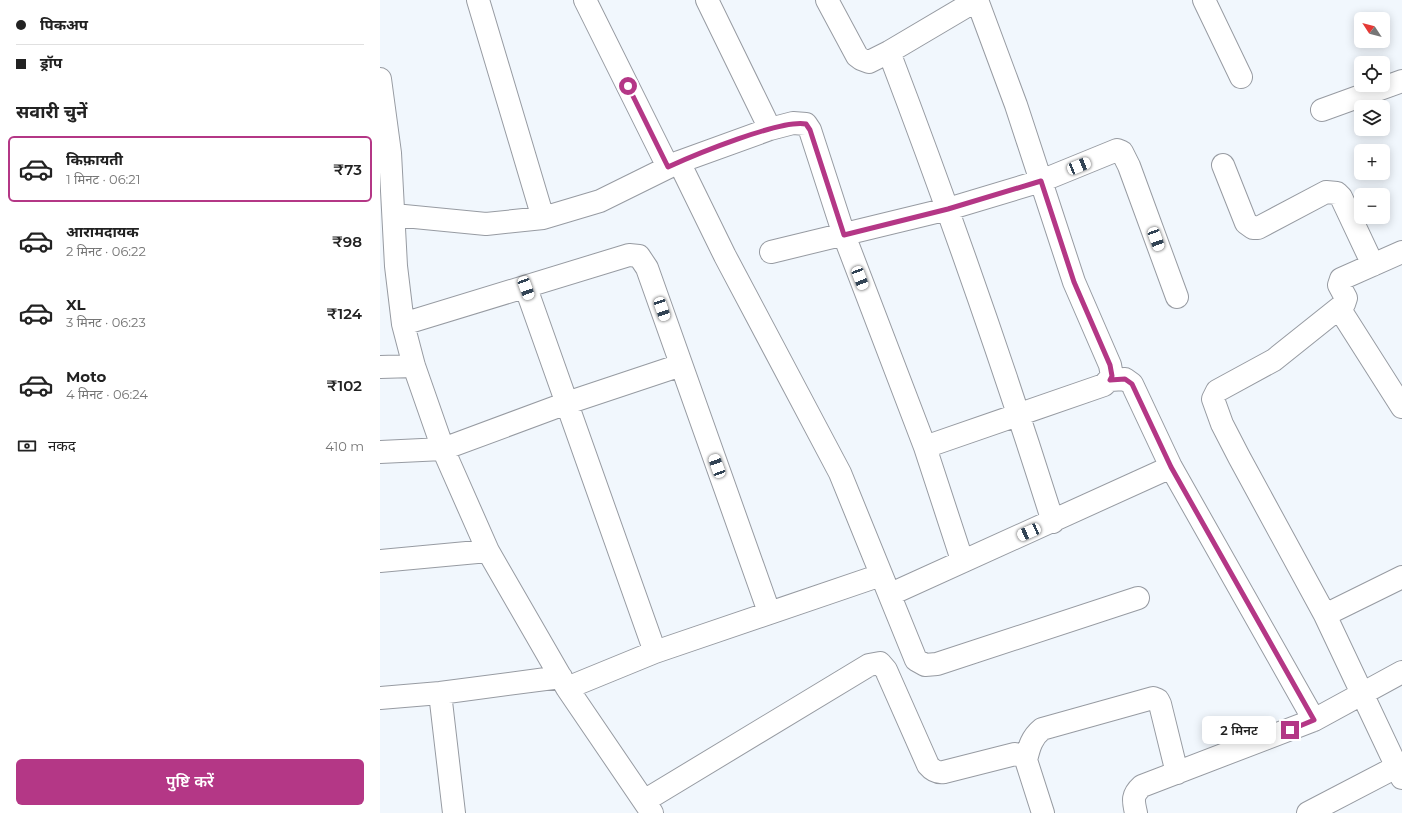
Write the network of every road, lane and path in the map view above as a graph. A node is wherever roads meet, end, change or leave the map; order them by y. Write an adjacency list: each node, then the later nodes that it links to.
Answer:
1 (478, 0): 19 (street)
2 (585, 0): 14 (street)
3 (707, 0): 12 (street)
4 (827, 0): 7 (street)
5 (977, 0): 7 (street); 16 (street)
6 (1204, 0): 8 (street)
7 (889, 52): 17 (street)
8 (1242, 77)
9 (380, 80): 13 (street)
10 (1402, 81): 11 (street)
11 (1322, 110)
12 (770, 129): 14 (street); 20 (street)
13 (385, 154): 18 (street)
14 (674, 165): 19 (street); 44 (street)
15 (1223, 165): 23 (street)
16 (1041, 181): 17 (street); 26 (street); 32 (street)
17 (948, 209): 20 (street); 35 (street)
18 (394, 215): 19 (street); 24 (street)
19 (542, 218)
20 (844, 235): 21 (street); 36 (street)
21 (770, 252)
22 (1400, 257): 23 (street)
23 (1373, 265): 27 (street)
24 (388, 266): 28 (street)
25 (526, 288): 28 (street); 29 (street); 33 (street)
26 (1177, 297)
27 (1339, 308): 34 (street); 49 (street)
28 (403, 324): 30 (street)
29 (680, 365): 33 (street); 48 (street)
30 (414, 366): 31 (street); 37 (street)
31 (380, 368)
32 (1110, 380): 35 (street); 39 (street)
33 (567, 403): 37 (street); 50 (street)
34 (1402, 407)
35 (1019, 414): 36 (street); 40 (street)
36 (925, 447): 42 (street)
37 (443, 449): 38 (street); 41 (street)
38 (380, 452)
39 (1171, 467): 40 (street); 56 (street)
40 (1053, 522): 42 (street)
41 (488, 551): 43 (street); 52 (street)
42 (962, 560): 46 (street)
43 (380, 562)
44 (881, 574): 46 (street); 48 (street)
45 (1399, 586): 49 (street)
46 (890, 594): 47 (street)
47 (1138, 598)
48 (769, 612): 50 (street)
49 (1325, 615): 54 (street)
50 (655, 652): 52 (street)
51 (1402, 672): 54 (street)
52 (564, 682): 53 (street); 60 (street)
53 (440, 693): 55 (street); 61 (street)
54 (1363, 693): 56 (street); 58 (street)
55 (380, 698)
56 (1314, 720): 59 (street)
57 (1026, 760): 59 (street); 60 (street); 62 (street)
58 (1400, 770): 64 (street)
59 (1177, 773): 63 (street)
60 (648, 807)
61 (454, 813)
62 (1043, 813)
63 (1136, 813)
64 (1308, 813)

